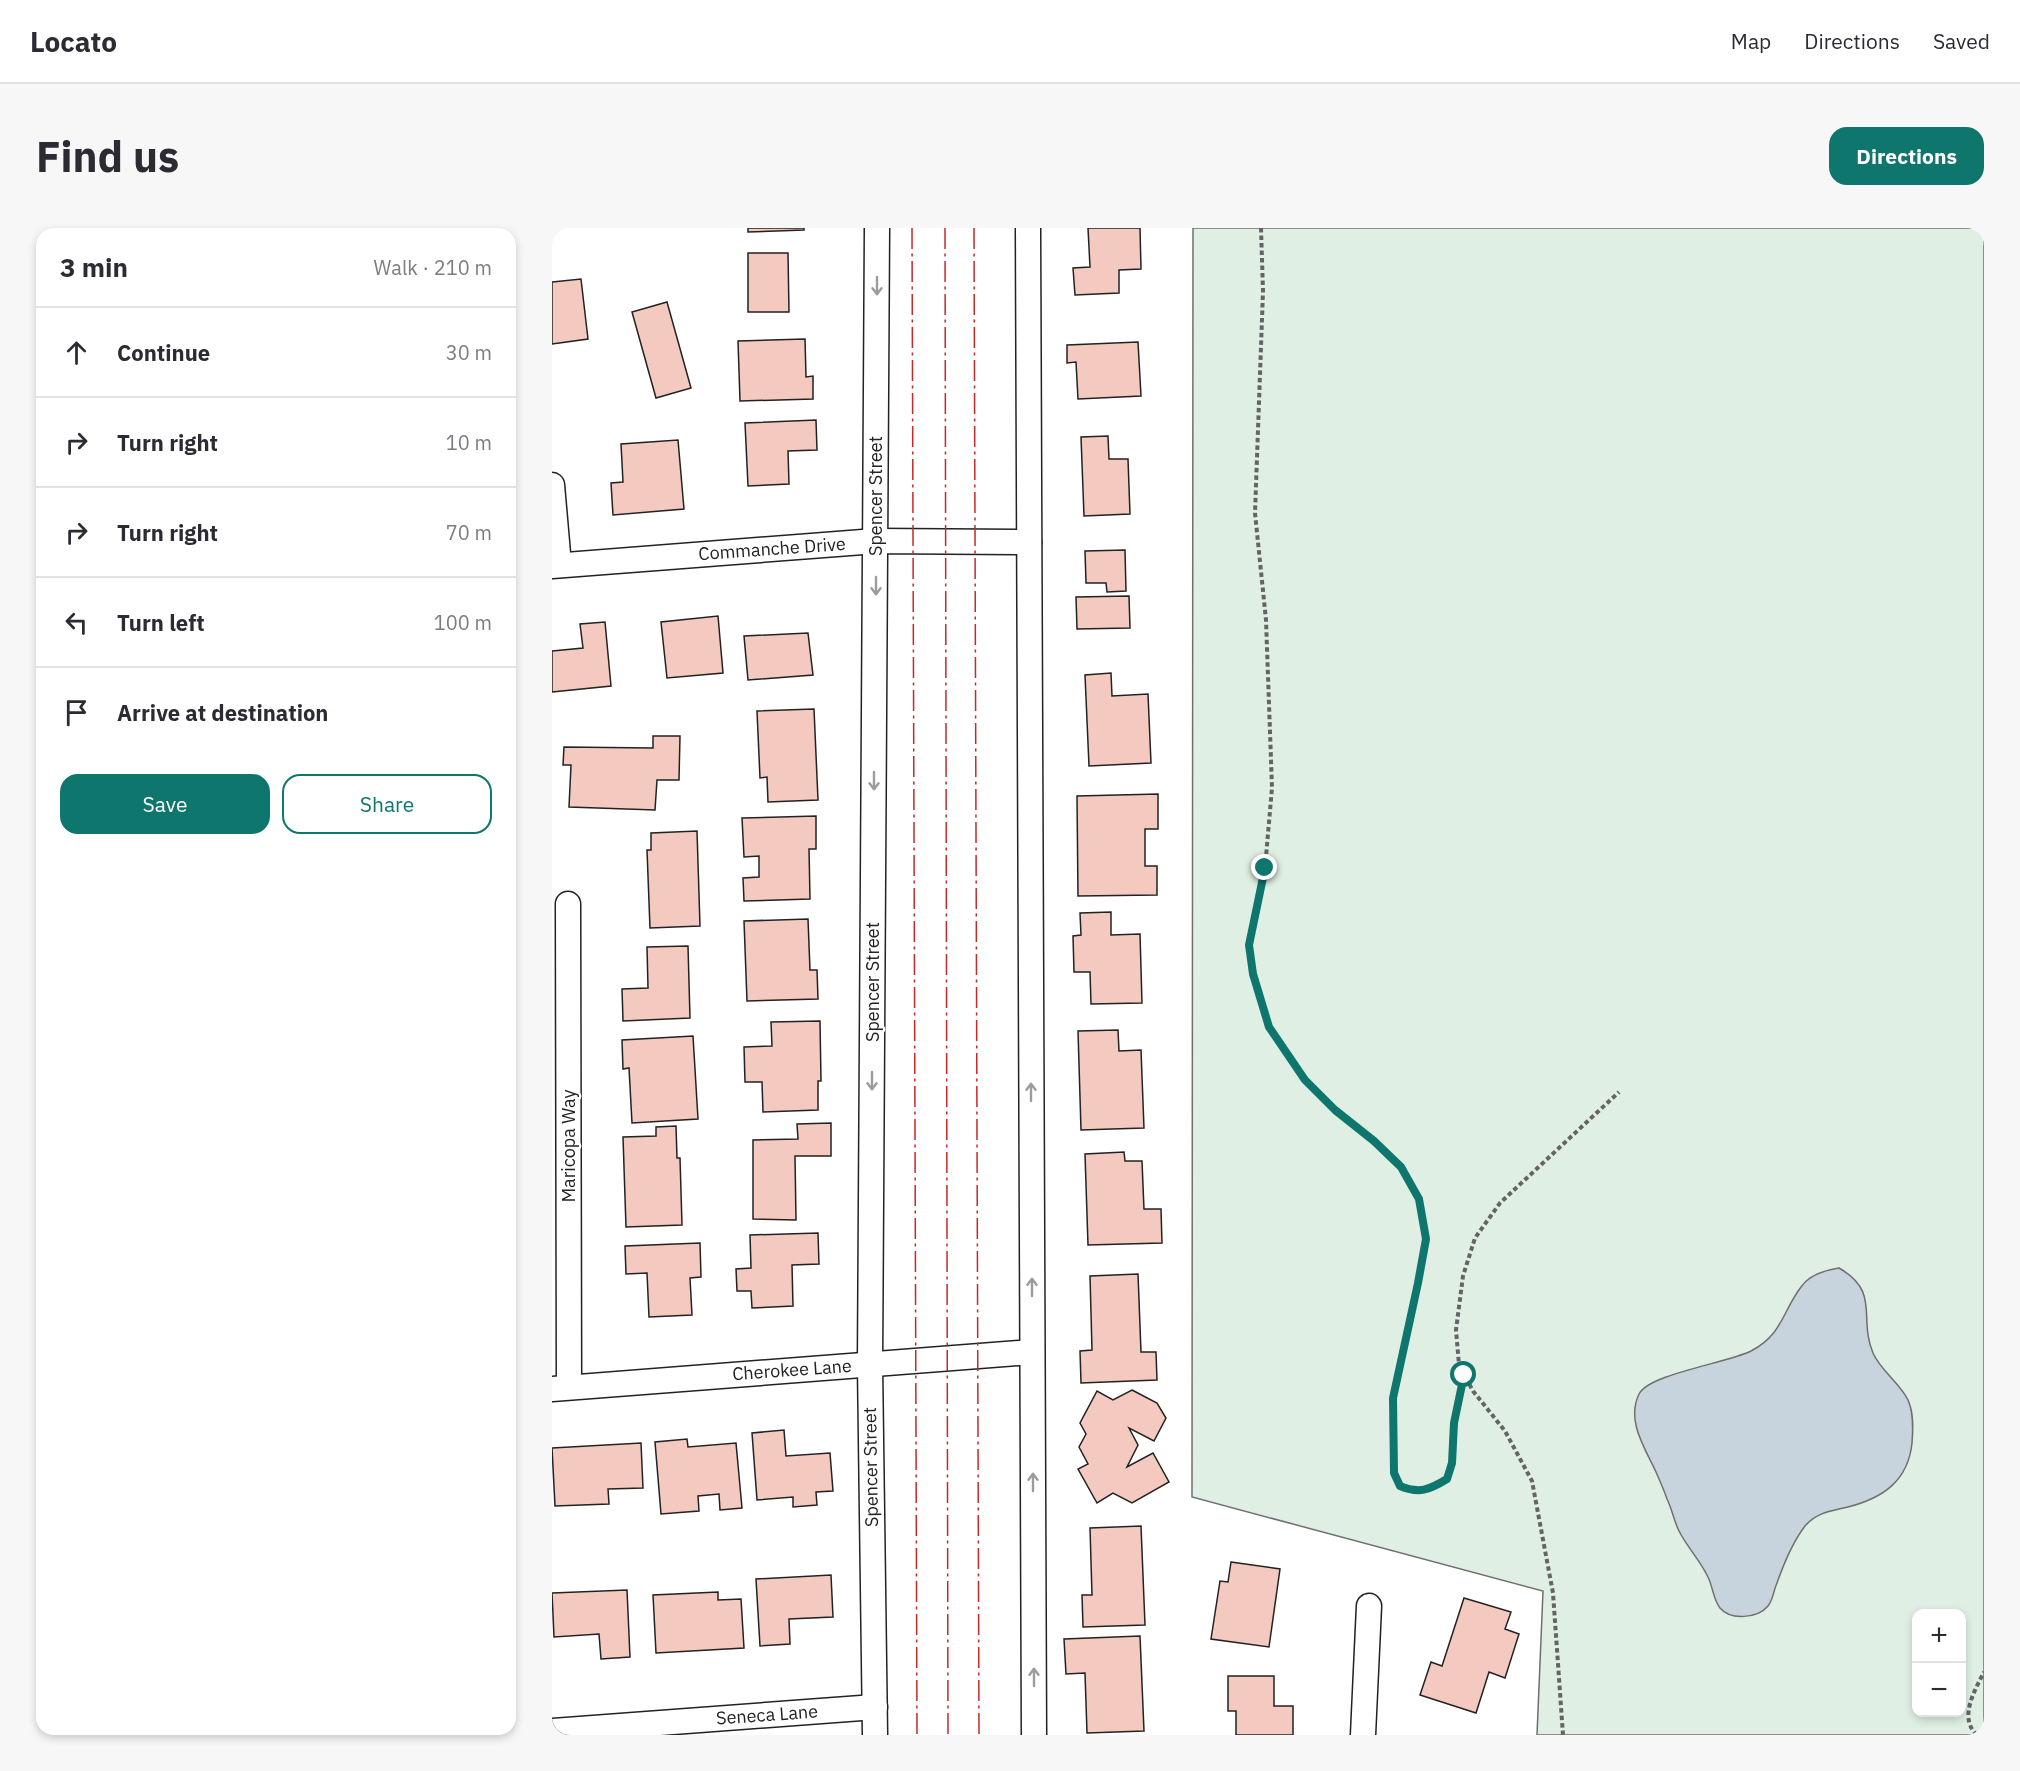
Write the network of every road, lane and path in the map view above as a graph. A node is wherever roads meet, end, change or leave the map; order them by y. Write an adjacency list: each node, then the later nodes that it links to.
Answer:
1 (877, 228): 5 (street, Spencer Street, one-way to 5)
2 (1028, 228): 6 (street)
3 (1261, 228): 12 (path)
4 (552, 485): 7 (street)
5 (876, 541): 6 (street, Commanche Drive); 7 (street, Commanche Drive); 11 (street, Spencer Street, one-way to 11)
6 (1029, 542): 10 (street, one-way to 6)
7 (555, 566)
8 (568, 904): 13 (street, Maricopa Way)
9 (1619, 1092): 12 (path)
10 (1032, 1352): 11 (street, Cherokee Lane); 19 (street, one-way to 10)
11 (870, 1365): 13 (street, Cherokee Lane); 16 (street, Spencer Street)
12 (1464, 1375): 21 (path)
13 (561, 1388)
14 (1369, 1606): 20 (street)
15 (1984, 1672): 22 (path)
16 (875, 1707): 17 (street, Seneca Lane); 18 (street, Spencer Street)
17 (552, 1731)
18 (875, 1735)
19 (1034, 1735)
20 (1363, 1735)
21 (1563, 1735)
22 (1977, 1735)

